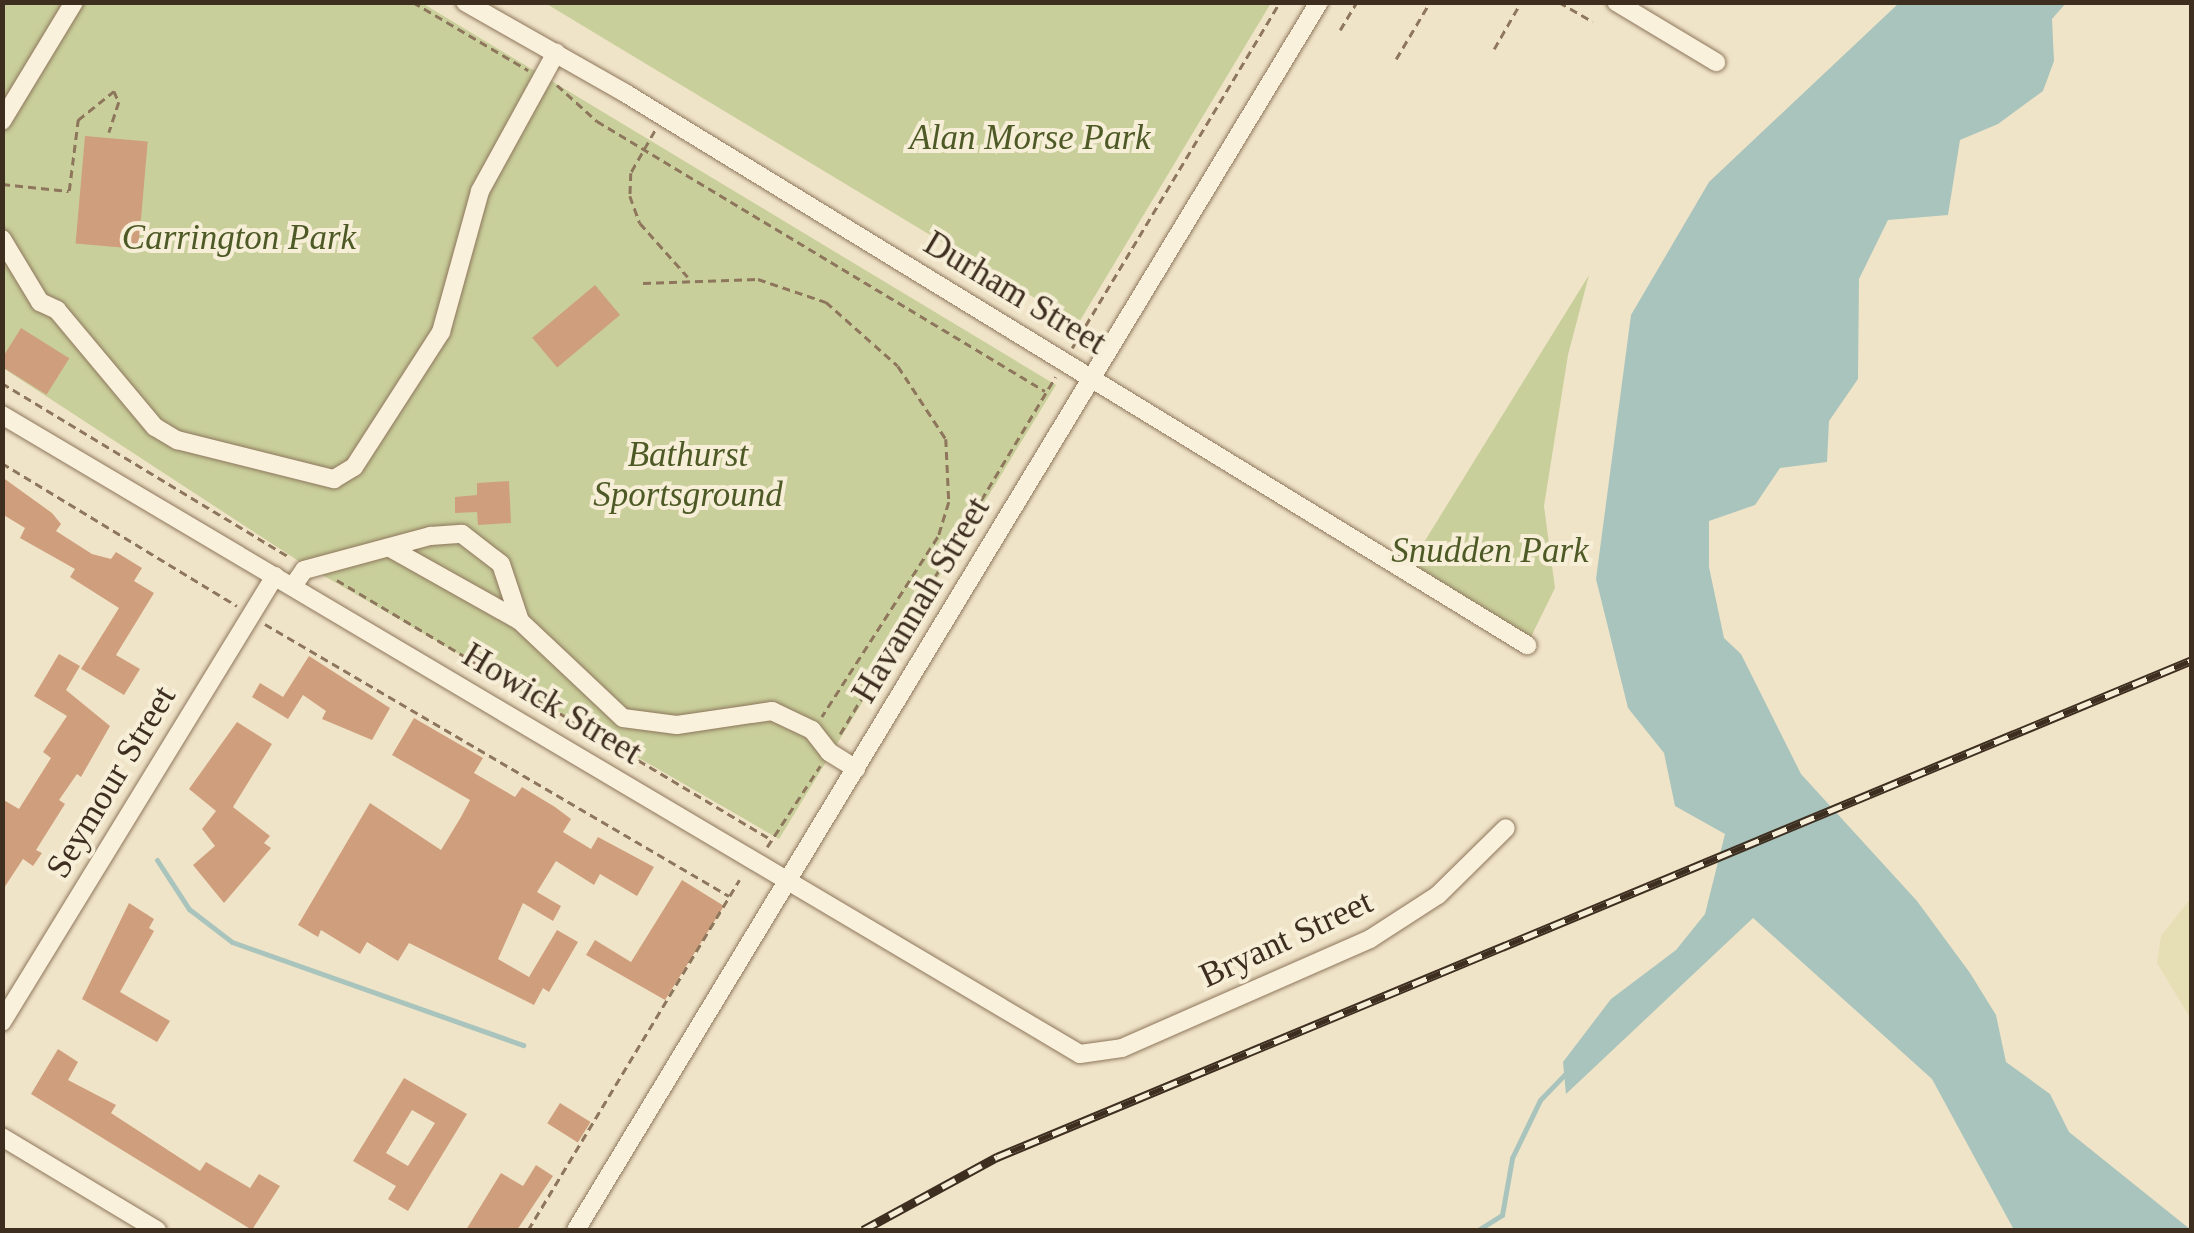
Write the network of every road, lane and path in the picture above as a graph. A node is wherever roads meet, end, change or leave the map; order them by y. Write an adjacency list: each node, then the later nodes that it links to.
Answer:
1 (74, 2): 19 (street)
2 (413, 2): 17 (path)
3 (465, 2): 14 (street, Durham Street)
4 (1280, 2): 26 (path)
5 (1319, 2): 27 (street, Havannah Street)
6 (1356, 2): 12 (path)
7 (1430, 2): 15 (path)
8 (1521, 2): 13 (path)
9 (1560, 2): 11 (path)
10 (1616, 2): 16 (street)
11 (1593, 22)
12 (1340, 30)
13 (1494, 49)
14 (556, 54): 17 (street); 18 (street, Durham Street)
15 (1396, 59)
16 (1716, 62)
17 (542, 76): 21 (path); 23 (street)
18 (665, 117): 21 (path); 26 (street, Durham Street)
19 (2, 122)
20 (109, 132): 22 (path)
21 (643, 147): 24 (path); 29 (path)
22 (2, 184)
23 (2, 239)
24 (689, 278): 25 (path); 39 (path)
25 (643, 283)
26 (1064, 362): 27 (street, Durham Street); 29 (path)
27 (1093, 380): 38 (street, Durham Street); 41 (street, Havannah Street)
28 (2, 383): 33 (path)
29 (1046, 391): 40 (path)
30 (2, 415): 34 (street, Howick Street)
31 (2, 464): 36 (path)
32 (390, 548): 33 (street); 37 (street); 37 (street)
33 (316, 567): 35 (street); 43 (path)
34 (275, 576): 35 (street, Howick Street); 36 (street, Seymour Street)
35 (292, 586): 46 (street, Howick Street)
36 (251, 615): 47 (path); 48 (street, Seymour Street)
37 (520, 621): 39 (street)
38 (1527, 645)
39 (812, 730): 40 (street)
40 (829, 752): 41 (street); 43 (path)
41 (856, 769): 46 (street, Havannah Street)
42 (1506, 828): 49 (street, Bryant Street)
43 (773, 841): 44 (path)
44 (762, 852)
45 (739, 880): 47 (path)
46 (786, 883): 49 (street, Howick Street); 53 (street, Havannah Street)
47 (729, 896): 52 (path)
48 (2, 1022)
49 (1067, 1049)
50 (2, 1137): 51 (street)
51 (156, 1230)
52 (528, 1230)
53 (576, 1230)

